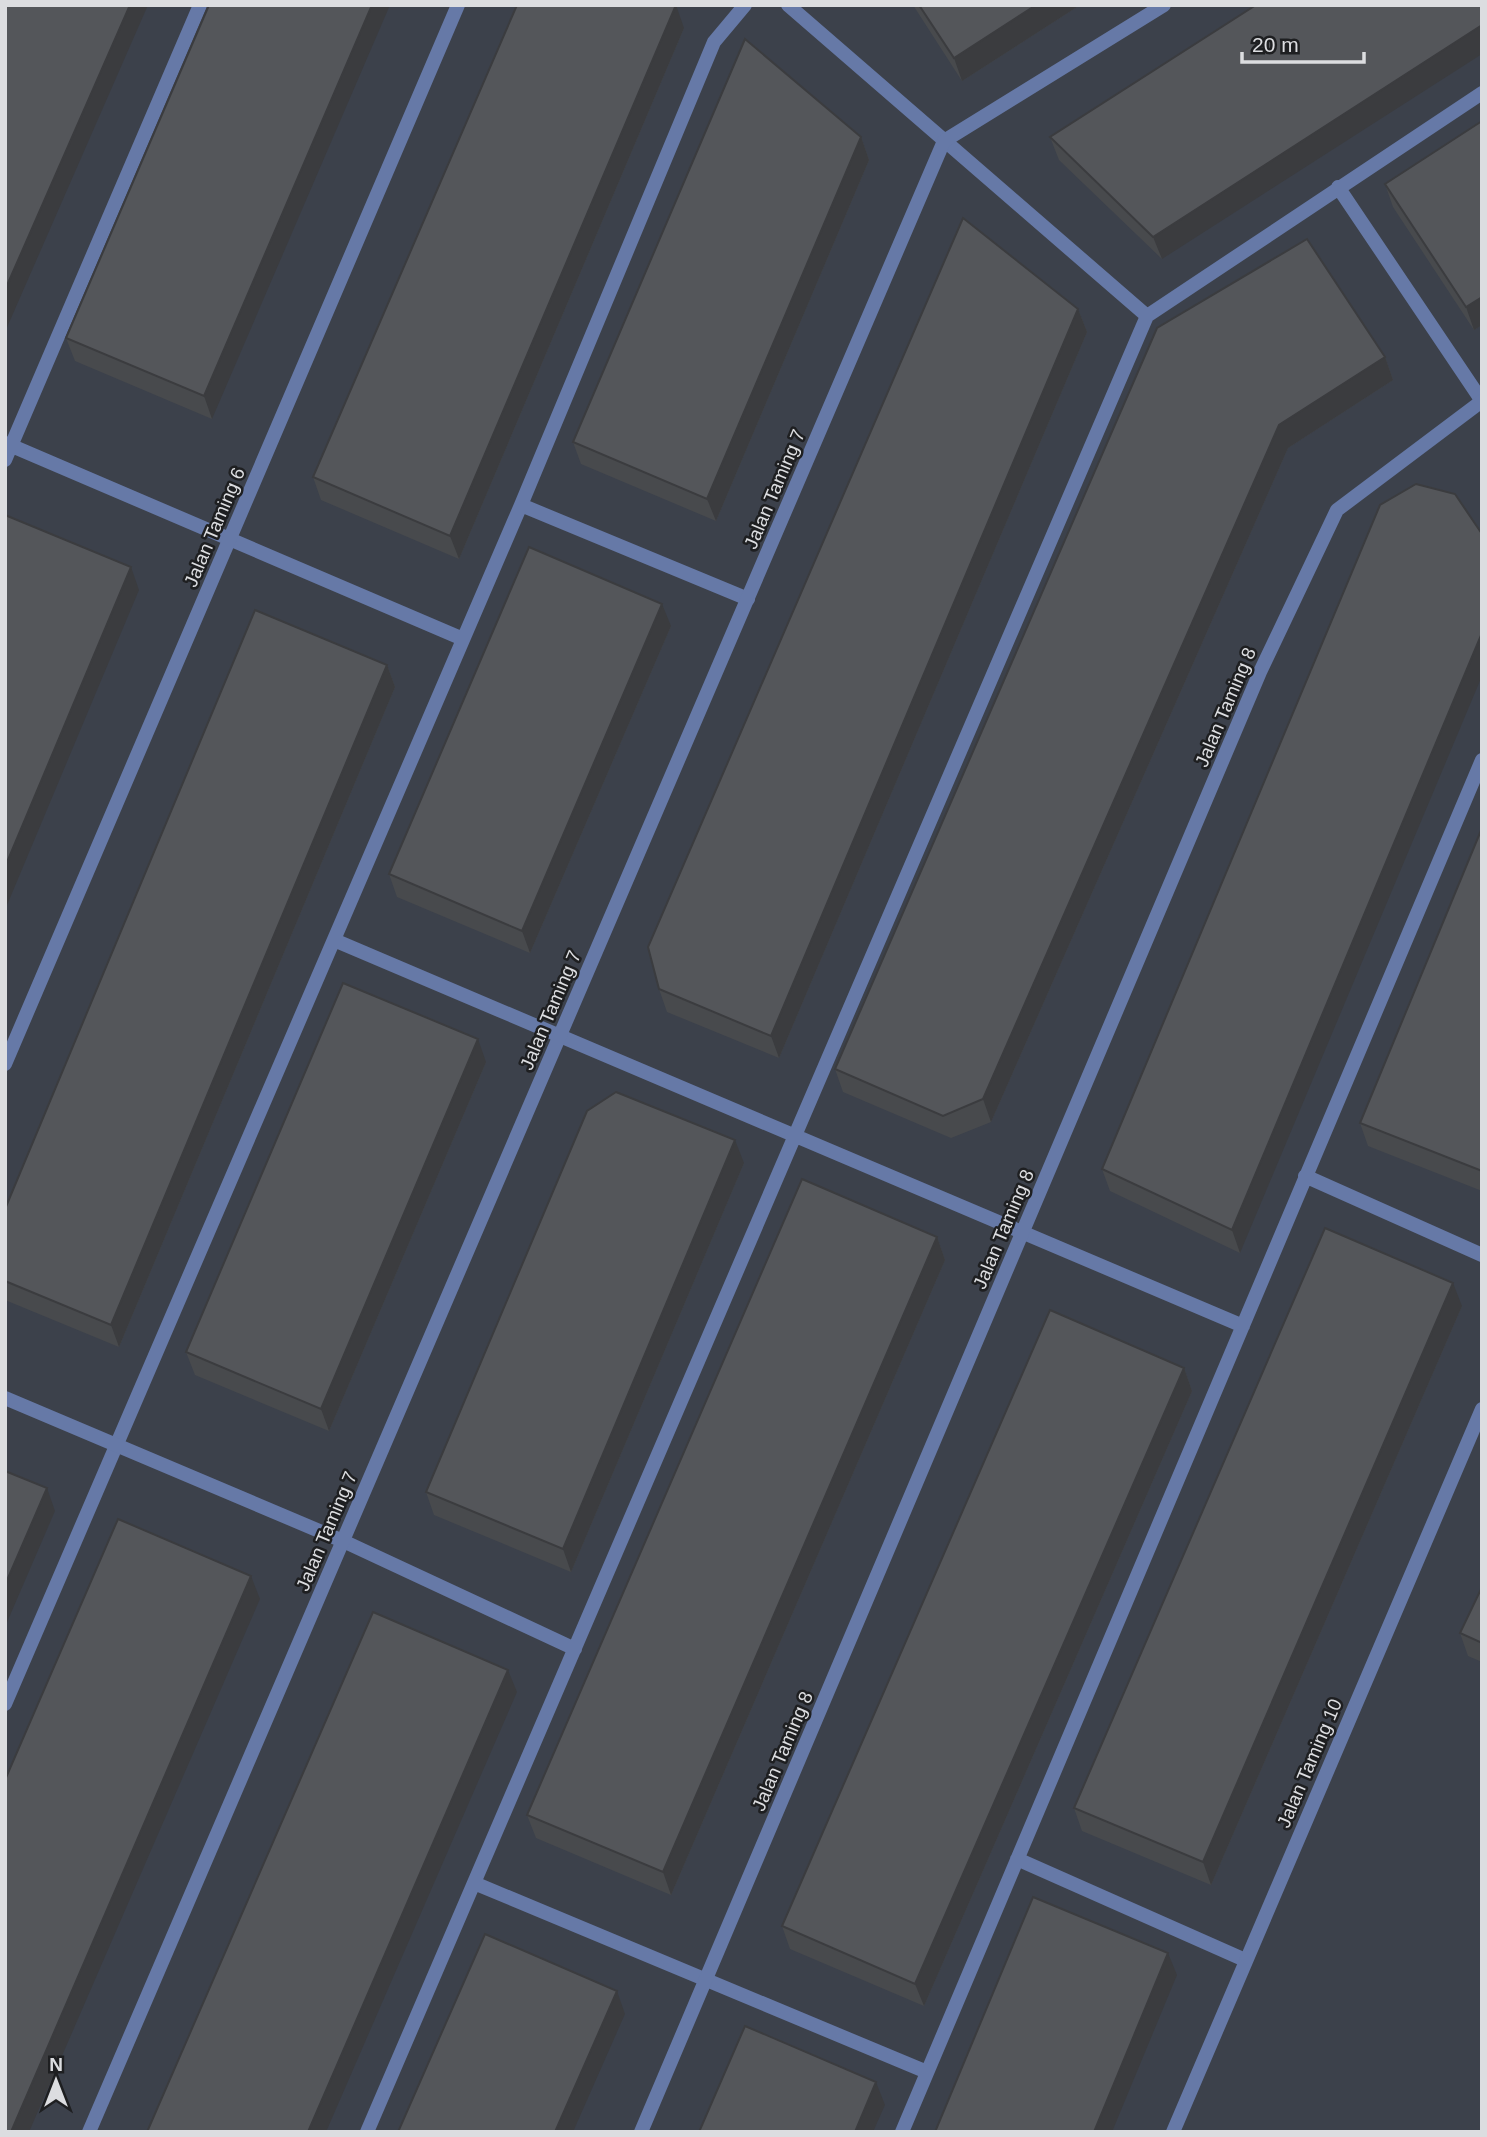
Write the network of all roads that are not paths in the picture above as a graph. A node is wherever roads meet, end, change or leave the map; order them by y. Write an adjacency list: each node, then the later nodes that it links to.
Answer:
1 (200, 5): 11 (street)
2 (458, 5): 14 (street, Jalan Taming 6)
3 (745, 5): 13 (street)
4 (788, 5): 7 (street)
5 (1164, 5): 7 (street)
6 (1482, 93): 8 (street)
7 (944, 142): 9 (street); 15 (street, Jalan Taming 7)
8 (1338, 187): 9 (street); 10 (street)
9 (1147, 316): 21 (street)
10 (1482, 401): 23 (street, Jalan Taming 8)
11 (8, 445): 12 (street); 14 (street)
12 (5, 460)
13 (521, 505): 15 (street); 16 (street)
14 (230, 539): 16 (street); 20 (street, Jalan Taming 6)
15 (748, 598): 19 (street, Jalan Taming 7)
16 (463, 639): 18 (street)
17 (1482, 760): 22 (street)
18 (334, 940): 19 (street); 28 (street)
19 (559, 1036): 21 (street); 29 (street, Jalan Taming 7)
20 (5, 1065)
21 (795, 1136): 23 (street); 30 (street)
22 (1305, 1176): 24 (street); 25 (street)
23 (1023, 1232): 25 (street); 35 (street, Jalan Taming 8)
24 (1482, 1255)
25 (1243, 1326): 32 (street)
26 (5, 1398): 28 (street)
27 (1482, 1409): 34 (street, Jalan Taming 10)
28 (116, 1446): 29 (street); 31 (street)
29 (343, 1541): 30 (street); 37 (street, Jalan Taming 7)
30 (575, 1649): 33 (street)
31 (5, 1704)
32 (1017, 1859): 34 (street); 36 (street)
33 (474, 1883): 35 (street); 38 (street)
34 (1245, 1960): 41 (street, Jalan Taming 10)
35 (705, 1979): 36 (street); 39 (street, Jalan Taming 8)
36 (927, 2072): 40 (street)
37 (89, 2132)
38 (367, 2132)
39 (641, 2132)
40 (902, 2132)
41 (1173, 2132)

